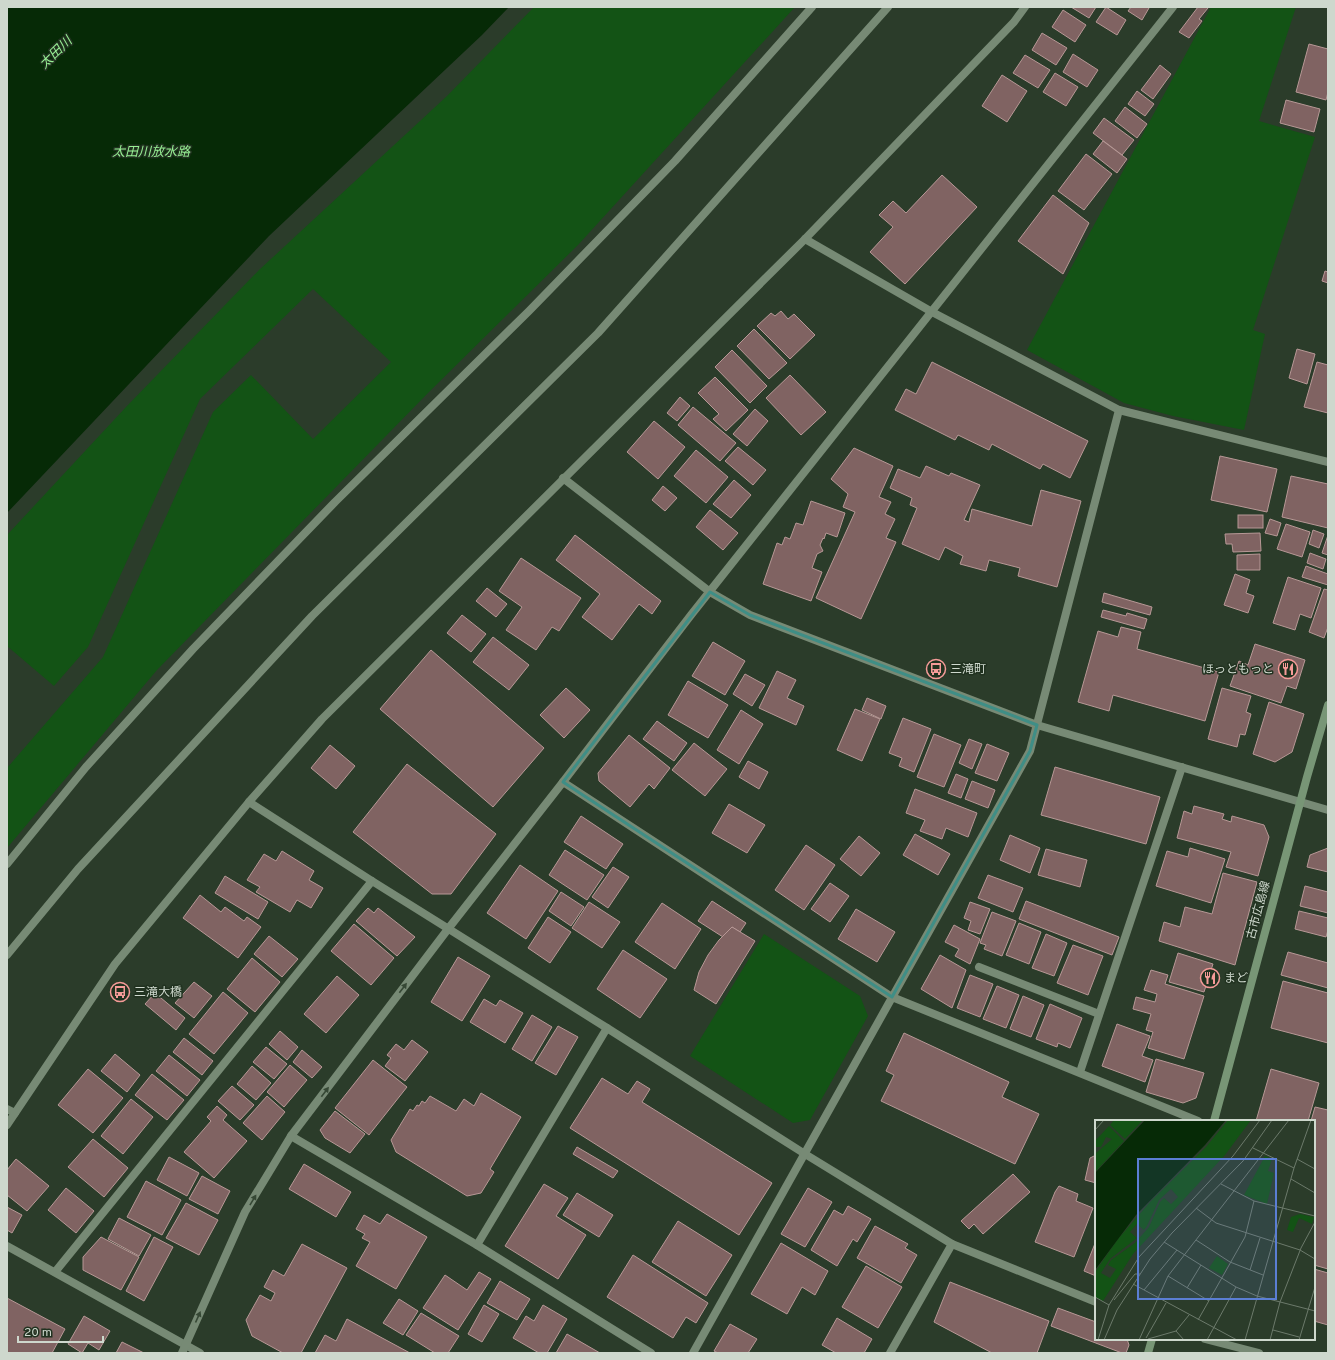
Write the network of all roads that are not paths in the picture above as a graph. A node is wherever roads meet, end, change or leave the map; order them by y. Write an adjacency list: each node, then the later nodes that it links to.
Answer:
1 (812, 7): 18 (street)
2 (888, 7): 21 (street)
3 (1025, 7): 5 (street)
4 (1173, 7): 6 (street)
5 (804, 239): 6 (street); 9 (street)
6 (932, 312): 7 (street); 10 (street)
7 (1119, 410): 8 (street); 12 (street)
8 (1328, 462)
9 (563, 478): 10 (street); 16 (street)
10 (710, 592): 12 (street); 14 (street)
11 (1328, 705): 15 (main road, 古市広島線)
12 (1037, 725): 13 (street); 23 (street)
13 (1182, 767): 15 (street); 24 (street)
14 (563, 782): 20 (street); 23 (street)
15 (1300, 801): 17 (street); 30 (main road, 古市広島線)
16 (249, 802): 19 (street); 28 (street)
17 (1328, 810)
18 (7, 864)
19 (372, 881): 20 (street); 37 (street)
20 (448, 929): 25 (street); 32 (street, one-way to 20)
21 (7, 955)
22 (979, 967): 24 (street)
23 (892, 997): 26 (street); 33 (street)
24 (1099, 1014): 26 (street)
25 (607, 1028): 33 (street); 35 (street)
26 (1080, 1072): 29 (street)
27 (7, 1109): 28 (street)
28 (15, 1113): 31 (street)
29 (1196, 1120)
30 (1214, 1120)
31 (7, 1125)
32 (291, 1136): 35 (street); 41 (street, one-way to 32)
33 (804, 1154): 34 (street); 45 (street)
34 (952, 1244): 38 (street); 46 (street)
35 (477, 1245): 44 (street)
36 (7, 1246): 37 (street)
37 (55, 1272): 41 (street)
38 (1095, 1302)
39 (1152, 1340): 47 (main road)
40 (1209, 1340): 48 (street)
41 (186, 1345): 42 (street); 43 (street)
42 (182, 1353)
43 (200, 1353)
44 (651, 1353)
45 (693, 1353)
46 (890, 1353)
47 (1148, 1353)
48 (1259, 1353)

